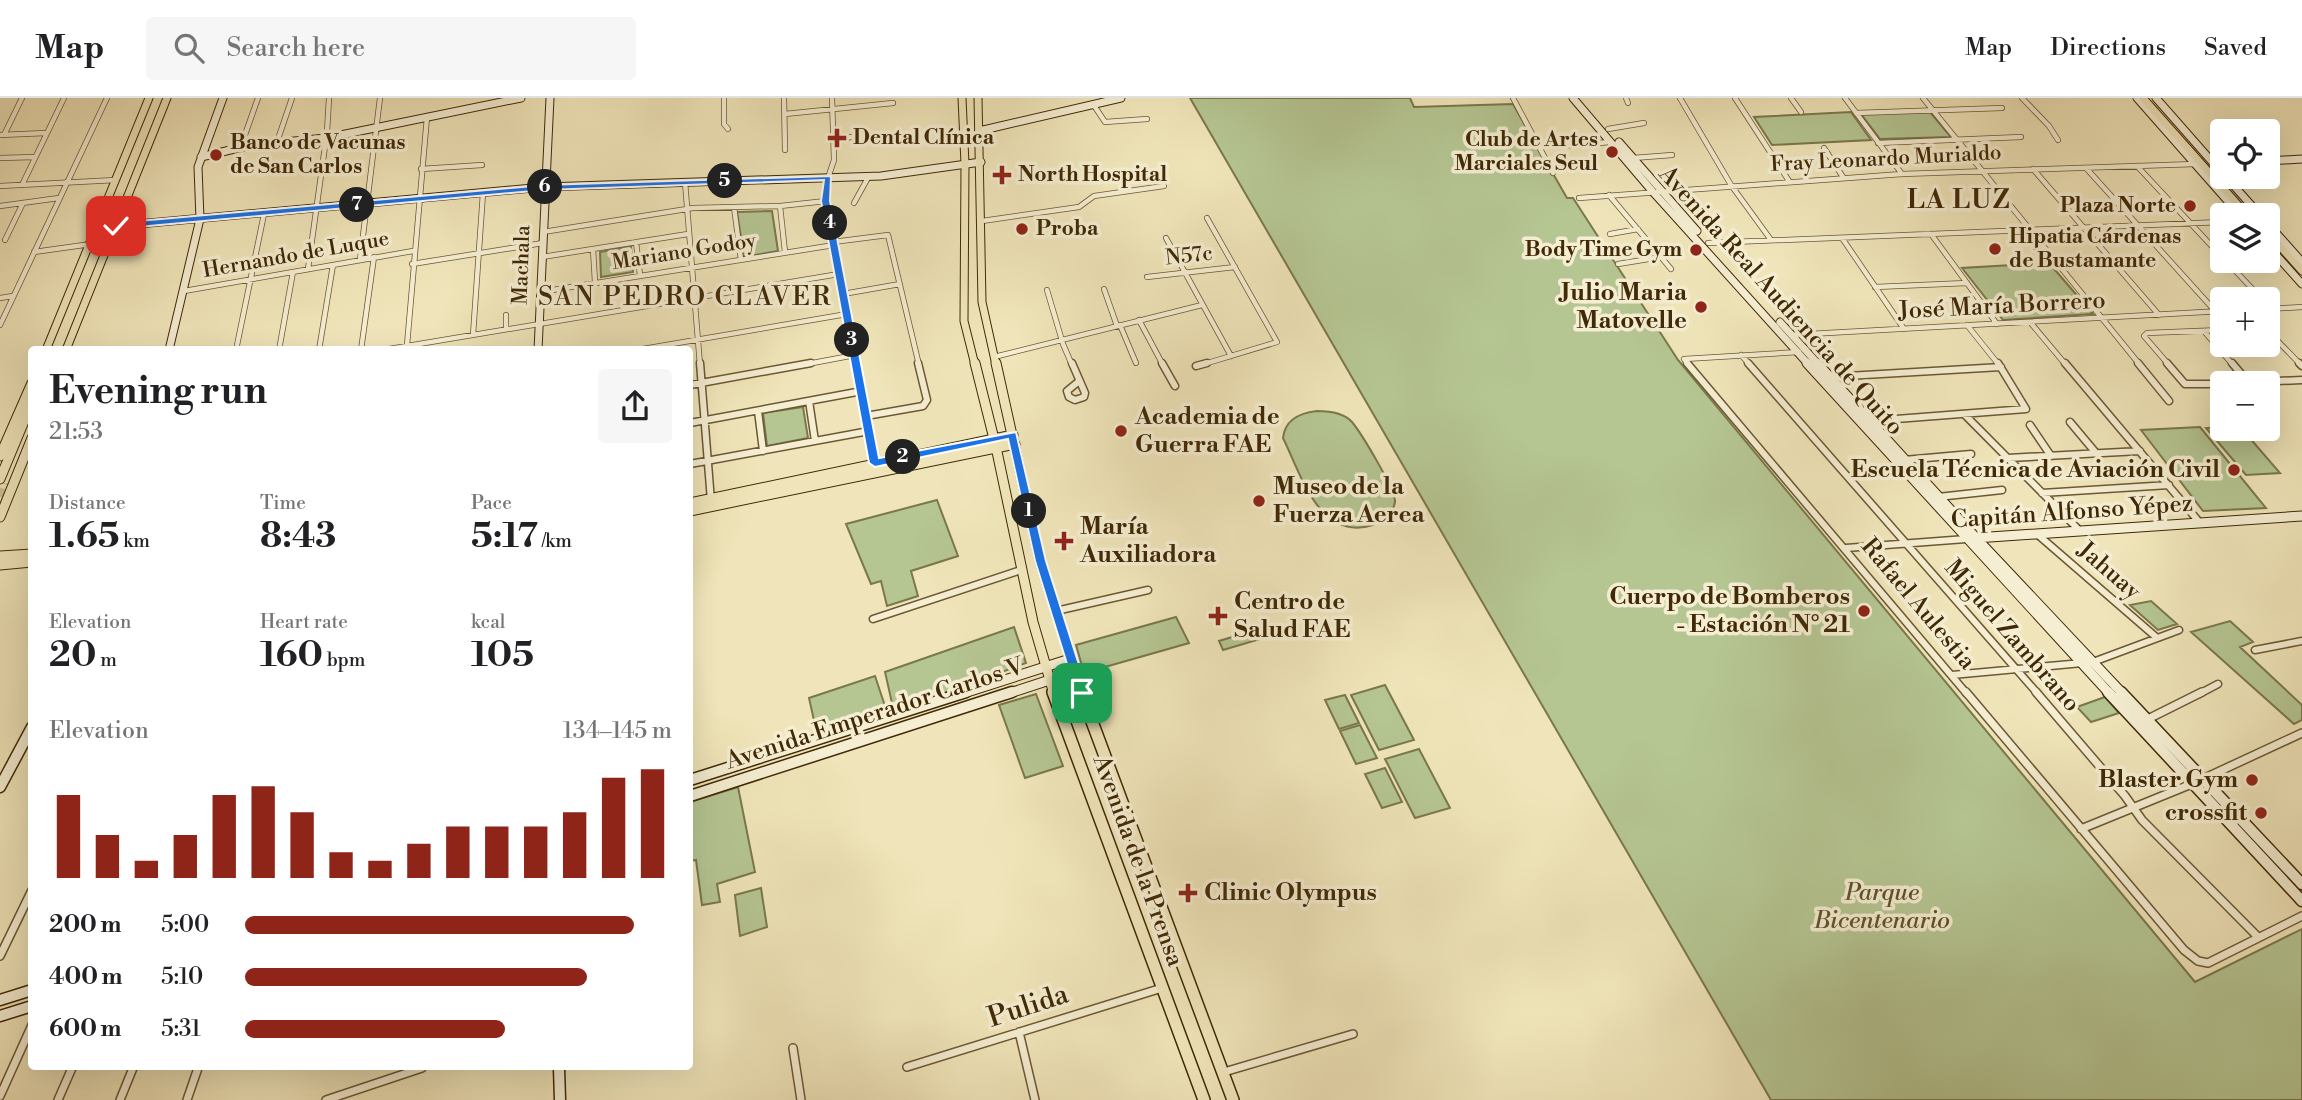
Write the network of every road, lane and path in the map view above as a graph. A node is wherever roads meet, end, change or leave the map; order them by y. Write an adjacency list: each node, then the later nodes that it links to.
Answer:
1 (22, 98): 52 (street)
2 (64, 98): 50 (street)
3 (107, 98): 91 (street)
4 (149, 98): 65 (main road)
5 (167, 98): 63 (main road)
6 (223, 98): 69 (main road)
7 (258, 98): 61 (street)
8 (292, 98): 58 (street)
9 (329, 98): 54 (street)
10 (380, 98): 46 (street)
11 (521, 98): 33 (main road)
12 (550, 98): 97 (main road, Machala)
13 (724, 98): 47 (street)
14 (784, 98): 42 (street)
15 (832, 98): 38 (street)
16 (877, 98): 36 (street)
17 (962, 98): 76 (main road, Avenida de la Prensa)
18 (978, 98): 49 (main road, Avenida de la Prensa)
19 (1121, 98): 35 (main road)
20 (1513, 98): 84 (street)
21 (1573, 98): 59 (main road, Avenida Real Audiencia de Quito)
22 (1581, 98): 48 (main road, Avenida Real Audiencia de Quito)
23 (1680, 98): 94 (street)
24 (1735, 98): 90 (street)
25 (1791, 98): 40 (street)
26 (1845, 98): 41 (street)
27 (1923, 98): 39 (street)
28 (2022, 98): 57 (street)
29 (2137, 98): 77 (main road)
30 (2143, 98): 109 (main road)
31 (2149, 98): 110 (main road)
32 (2156, 98): 72 (main road)
33 (500, 100): 43 (main road)
34 (893, 103): 36 (street)
35 (1093, 104): 44 (street); 49 (main road)
36 (878, 105): 38 (street)
37 (2002, 108): 39 (street)
38 (832, 109): 42 (street); 55 (street)
39 (1932, 110): 41 (street); 56 (street)
40 (1801, 112)
41 (1856, 113): 60 (street)
42 (785, 114): 66 (street)
43 (427, 117): 46 (main road); 81 (street)
44 (1147, 119)
45 (1644, 123): 48 (street)
46 (377, 127): 54 (main road); 112 (street)
47 (728, 129)
48 (1608, 129): 71 (main road, Avenida Real Audiencia de Quito)
49 (979, 131): 75 (main road, Avenida de la Prensa)
50 (47, 132): 52 (street); 68 (street)
51 (881, 134): 55 (street)
52 (2, 135)
53 (2021, 137): 56 (street)
54 (326, 138): 58 (main road); 116 (street)
55 (834, 139): 88 (street)
56 (1956, 139): 60 (street); 83 (street)
57 (2058, 140)
58 (277, 142): 61 (main road)
59 (1611, 142): 62 (street); 99 (main road, Avenida Real Audiencia de Quito)
60 (1878, 143): 85 (street)
61 (241, 146): 69 (main road)
62 (1560, 146)
63 (146, 148): 65 (main road); 125 (main road)
64 (1824, 148): 87 (street)
65 (128, 150): 89 (main road)
66 (785, 150)
67 (1672, 155): 71 (street)
68 (35, 157): 70 (street); 93 (street)
69 (201, 157): 120 (main road)
70 (0, 158)
71 (1633, 158): 99 (main road, Avenida Real Audiencia de Quito)
72 (2210, 159)
73 (2302, 159): 74 (main road)
74 (2280, 160)
75 (981, 162): 76 (main road); 121 (main road, Avenida de la Prensa)
76 (965, 164): 86 (main road); 261 (main road, Avenida de la Prensa)
77 (2196, 164): 79 (street, Fray Leonardo Murialdo); 108 (main road)
78 (482, 165): 81 (street)
79 (2137, 166): 80 (street, Fray Leonardo Murialdo); 123 (street)
80 (2085, 168): 82 (street, Fray Leonardo Murialdo); 124 (street)
81 (421, 169): 104 (street)
82 (2034, 169): 83 (street, Fray Leonardo Murialdo); 126 (street)
83 (1981, 171): 85 (street, Fray Leonardo Murialdo); 127 (street)
84 (1553, 173)
85 (1902, 174): 87 (street, Fray Leonardo Murialdo)
86 (869, 176): 88 (main road); 107 (street)
87 (1843, 177): 90 (street, Fray Leonardo Murialdo)
88 (828, 178): 92 (main road); 105 (street)
89 (116, 180): 91 (street); 142 (main road)
90 (1789, 181): 94 (street, Fray Leonardo Murialdo)
91 (67, 182): 93 (street); 102 (street)
92 (685, 182): 97 (main road); 117 (street)
93 (22, 185): 95 (street)
94 (1731, 185): 99 (street, Fray Leonardo Murialdo); 137 (street)
95 (0, 186)
96 (1164, 186): 121 (street)
97 (544, 187): 100 (main road); 129 (main road, Machala)
98 (2237, 189): 111 (main road)
99 (1657, 191): 101 (street, Fray Leonardo Murialdo); 141 (main road, Avenida Real Audiencia de Quito); 210 (main road, Avenida Real Audiencia de Quito)
100 (483, 192): 104 (main road); 149 (street)
101 (1609, 195): 103 (street, Fray Leonardo Murialdo); 128 (street)
102 (59, 198): 106 (street); 147 (street)
103 (1579, 198)
104 (418, 199): 112 (main road); 146 (street)
105 (826, 201): 114 (street); 140 (street)
106 (23, 203): 113 (street); 136 (street)
107 (854, 203)
108 (2230, 203)
109 (2236, 203)
110 (2241, 203)
111 (2249, 203)
112 (366, 204): 116 (main road); 155 (street)
113 (0, 206)
114 (780, 206): 115 (street); 148 (street)
115 (734, 207): 117 (street); 156 (street)
116 (317, 209): 118 (main road); 163 (street)
117 (686, 210): 129 (street); 130 (street)
118 (264, 214): 120 (main road); 173 (street)
119 (1207, 218): 161 (street)
120 (201, 219): 125 (main road); 182 (main road)
121 (982, 221): 230 (main road, Avenida de la Prensa)
122 (2210, 222): 123 (street)
123 (2190, 223): 124 (street); 143 (street)
124 (2137, 225): 126 (street); 188 (street)
125 (116, 226): 217 (main road)
126 (2083, 226): 127 (street); 195 (street)
127 (2027, 228): 132 (street); 196 (street)
128 (1638, 229): 131 (street); 153 (street)
129 (543, 232): 139 (main road, Machala)
130 (688, 234): 138 (street); 162 (street)
131 (1610, 234)
132 (1931, 234): 135 (street); 175 (street)
133 (2280, 237): 157 (main road)
134 (1166, 238): 167 (street)
135 (1842, 238): 137 (street); 178 (street)
136 (5, 240)
137 (1771, 240): 141 (street)
138 (636, 242): 145 (street); 170 (street)
139 (542, 243): 149 (street); 152 (main road, Machala)
140 (833, 243): 148 (street, Mariano Godoy); 169 (street); 176 (street, Mariano Godoy)
141 (1707, 243): 210 (main road, Avenida Real Audiencia de Quito)
142 (91, 244): 147 (street); 208 (main road)
143 (2210, 244)
144 (2280, 246): 165 (main road)
145 (593, 249): 152 (street); 174 (street)
146 (413, 251): 151 (street, Hernando de Luque); 158 (street)
147 (34, 252): 185 (street)
148 (785, 252): 156 (street, Mariano Godoy)
149 (480, 253): 158 (street); 209 (street)
150 (2280, 253): 172 (main road)
151 (374, 257): 155 (street, Hernando de Luque); 222 (street)
152 (542, 257): 183 (main road, Machala)
153 (1661, 257): 159 (street); 164 (street)
154 (2280, 259): 177 (main road)
155 (360, 260): 160 (street, Hernando de Luque)
156 (741, 260): 162 (street, Mariano Godoy)
157 (2302, 262)
158 (412, 264): 214 (street)
159 (1618, 264)
160 (333, 265): 163 (street, Hernando de Luque); 221 (street)
161 (1234, 267): 167 (street, N57c); 229 (street)
162 (691, 268): 170 (street, Mariano Godoy); 187 (street)
163 (307, 269): 166 (street, Hernando de Luque)
164 (1671, 269)
165 (2302, 271)
166 (293, 272): 173 (street, Hernando de Luque); 220 (street)
167 (1185, 272): 171 (street, N57c); 189 (street)
168 (2237, 273): 179 (street)
169 (839, 274): 184 (street); 187 (street)
170 (640, 275): 174 (street, Mariano Godoy)
171 (1147, 277)
172 (2302, 278)
173 (250, 279): 182 (street, Hernando de Luque); 219 (street)
174 (595, 282): 183 (street, Mariano Godoy)
175 (1967, 283): 178 (street); 200 (street)
176 (900, 284): 184 (street); 251 (street)
177 (2302, 284)
178 (1875, 287): 205 (street)
179 (2251, 287)
180 (1104, 289): 203 (street)
181 (1048, 290): 212 (street)
182 (184, 291): 218 (main road)
183 (540, 292): 199 (main road, Machala)
184 (843, 294): 194 (street)
185 (13, 296): 186 (street); 201 (street)
186 (0, 298)
187 (693, 299): 199 (street); 211 (street)
188 (2210, 302)
189 (1202, 305): 197 (street); 229 (street)
190 (2280, 307): 191 (street)
191 (2302, 307)
192 (2210, 312): 195 (street, José María Borrero)
193 (506, 314): 204 (street)
194 (847, 314): 211 (street); 227 (street)
195 (2159, 315): 196 (street, José María Borrero)
196 (2103, 318): 198 (street, José María Borrero); 247 (street)
197 (1139, 320): 203 (street); 243 (street)
198 (2030, 322): 200 (street, José María Borrero); 264 (street)
199 (539, 324): 204 (street); 224 (main road, Machala)
200 (1997, 324): 202 (street, José María Borrero)
201 (0, 325)
202 (1967, 325): 205 (street, José María Borrero); 234 (street)
203 (1119, 326): 212 (street); 231 (street)
204 (506, 329): 209 (street)
205 (1904, 329): 210 (street, José María Borrero)
206 (2204, 331): 207 (street); 235 (street); 242 (street)
207 (2210, 331)
208 (54, 332): 215 (main road); 216 (main road)
209 (473, 335): 214 (street)
210 (1788, 335): 226 (main road, Avenida Real Audiencia de Quito); 236 (main road, Avenida Real Audiencia de Quito)
211 (696, 340): 225 (street); 240 (street)
212 (1062, 340): 230 (street); 239 (street)
213 (2280, 343): 233 (street)
214 (407, 345): 223 (street)
215 (48, 346)
216 (52, 346)
217 (66, 346)
218 (170, 346)
219 (237, 346)
220 (280, 346)
221 (320, 346)
222 (362, 346)
223 (402, 346)
224 (538, 346)
225 (661, 346)
226 (1799, 352): 228 (street, Rafael Aulestia); 287 (main road, Avenida Real Audiencia de Quito)
227 (855, 355): 240 (street); 244 (street)
228 (1741, 355): 288 (street, Miguel Zambrano); 289 (street, Rafael Aulestia)
229 (1231, 356): 232 (street)
230 (994, 357): 259 (main road, Avenida de la Prensa)
231 (1136, 363)
232 (1196, 366)
233 (2302, 366)
234 (2001, 367): 236 (street); 250 (street)
235 (2239, 371)
236 (1830, 377): 253 (main road, Avenida Real Audiencia de Quito)
237 (2302, 380): 238 (street)
238 (2280, 381)
239 (1078, 382)
240 (700, 383): 241 (street); 252 (street)
241 (693, 384)
242 (2210, 384)
243 (1175, 386)
244 (862, 391): 246 (street); 251 (street)
245 (28, 392): 267 (main road)
246 (808, 401): 248 (street); 260 (street)
247 (2169, 401)
248 (758, 411): 252 (street); 263 (street)
249 (28, 413): 274 (main road)
250 (1965, 415): 253 (street); 269 (street)
251 (866, 416): 258 (street)
252 (704, 421): 255 (street); 271 (street)
253 (1870, 421): 270 (main road, Avenida Real Audiencia de Quito)
254 (2070, 422): 265 (street)
255 (693, 423)
256 (2030, 425): 268 (street)
257 (28, 428): 274 (main road)
258 (869, 431): 260 (street); 273 (street)
259 (1014, 439): 261 (main road); 296 (main road, Avenida de la Prensa)
260 (815, 441): 263 (street)
261 (995, 443): 273 (main road); 294 (main road, Avenida de la Prensa)
262 (28, 448): 283 (main road)
263 (763, 450): 271 (street)
264 (2140, 451): 265 (street); 275 (street)
265 (2096, 453): 268 (street)
266 (1971, 454): 270 (street)
267 (0, 456)
268 (2051, 456): 269 (street)
269 (2008, 458): 277 (street)
270 (1904, 460): 278 (main road, Avenida Real Audiencia de Quito)
271 (707, 461): 272 (street); 280 (street)
272 (693, 463)
273 (876, 467): 280 (main road)
274 (3, 481)
275 (2168, 485): 277 (street); 284 (street)
276 (2002, 490): 278 (street)
277 (2042, 493): 285 (street)
278 (1938, 497): 287 (main road, Avenida Real Audiencia de Quito)
279 (693, 503): 280 (main road)
280 (711, 503): 281 (main road)
281 (693, 510)
282 (2302, 516): 284 (main road, Capitán Alfonso Yépez)
283 (0, 517)
284 (2200, 523): 285 (main road, Capitán Alfonso Yépez)
285 (2080, 531): 286 (main road, Capitán Alfonso Yépez)
286 (2037, 534): 287 (main road, Capitán Alfonso Yépez); 299 (street, Jahuay)
287 (1971, 538): 288 (street, Capitán Alfonso Yépez); 303 (main road, Avenida Real Audiencia de Quito)
288 (1906, 543): 289 (street, Capitán Alfonso Yépez); 305 (street, Miguel Zambrano)
289 (1846, 548): 307 (street, Rafael Aulestia)
290 (28, 554): 291 (main road)
291 (0, 556)
292 (28, 562): 293 (main road)
293 (0, 565)
294 (1021, 570): 297 (street); 304 (main road, Avenida de la Prensa)
295 (1148, 590): 296 (street)
296 (1056, 611): 302 (main road, Avenida de la Prensa)
297 (873, 619)
298 (2179, 630): 299 (street)
299 (2156, 637): 303 (street)
300 (2302, 641): 301 (street)
301 (2255, 650)
302 (1070, 659): 304 (main road, Avenida Emperador Carlos V); 306 (main road, Avenida de la Prensa)
303 (2088, 663): 305 (street); 310 (main road, Avenida Real Audiencia de Quito); 314 (main road, Avenida Real Audiencia de Quito)
304 (1046, 667): 308 (main road, Avenida de la Prensa); 313 (main road, Avenida Emperador Carlos V)
305 (2016, 668): 307 (street); 317 (street, Miguel Zambrano)
306 (1074, 672): 308 (main road, Avenida Emperador Carlos V); 340 (main road, Avenida de la Prensa)
307 (1952, 675): 318 (street, Rafael Aulestia)
308 (1049, 680): 316 (main road, Avenida Emperador Carlos V); 325 (main road, Avenida de la Prensa)
309 (2218, 684): 310 (street)
310 (2148, 719): 314 (main road, Avenida Real Audiencia de Quito)
311 (2302, 733): 314 (street)
312 (28, 735): 315 (main road)
313 (693, 779)
314 (2199, 781): 317 (street); 319 (main road, Avenida Real Audiencia de Quito); 321 (main road, Avenida Real Audiencia de Quito)
315 (0, 787)
316 (693, 795)
317 (2134, 809): 318 (street); 323 (street, Miguel Zambrano)
318 (2081, 829): 323 (street, Rafael Aulestia)
319 (2302, 884)
320 (28, 898): 324 (street)
321 (2302, 901)
322 (2302, 916): 323 (street)
323 (2258, 937)
324 (0, 956)
325 (1162, 988): 330 (street, Pulida); 349 (main road, Avenida de la Prensa)
326 (28, 991): 327 (main road)
327 (0, 1000)
328 (28, 1007): 329 (main road)
329 (0, 1016)
330 (1019, 1032): 334 (street, Pulida); 348 (street)
331 (28, 1034): 341 (street)
332 (1353, 1034): 340 (street)
333 (793, 1048): 347 (street)
334 (907, 1067)
335 (71, 1070): 342 (street)
336 (132, 1070): 343 (street)
337 (197, 1070): 344 (street)
338 (416, 1070): 345 (street)
339 (559, 1070): 346 (main road)
340 (1224, 1072): 350 (main road, Avenida de la Prensa)
341 (0, 1096)
342 (58, 1100)
343 (120, 1100)
344 (187, 1100)
345 (326, 1100)
346 (560, 1100)
347 (801, 1100)
348 (1035, 1100)
349 (1204, 1100)
350 (1233, 1100)

